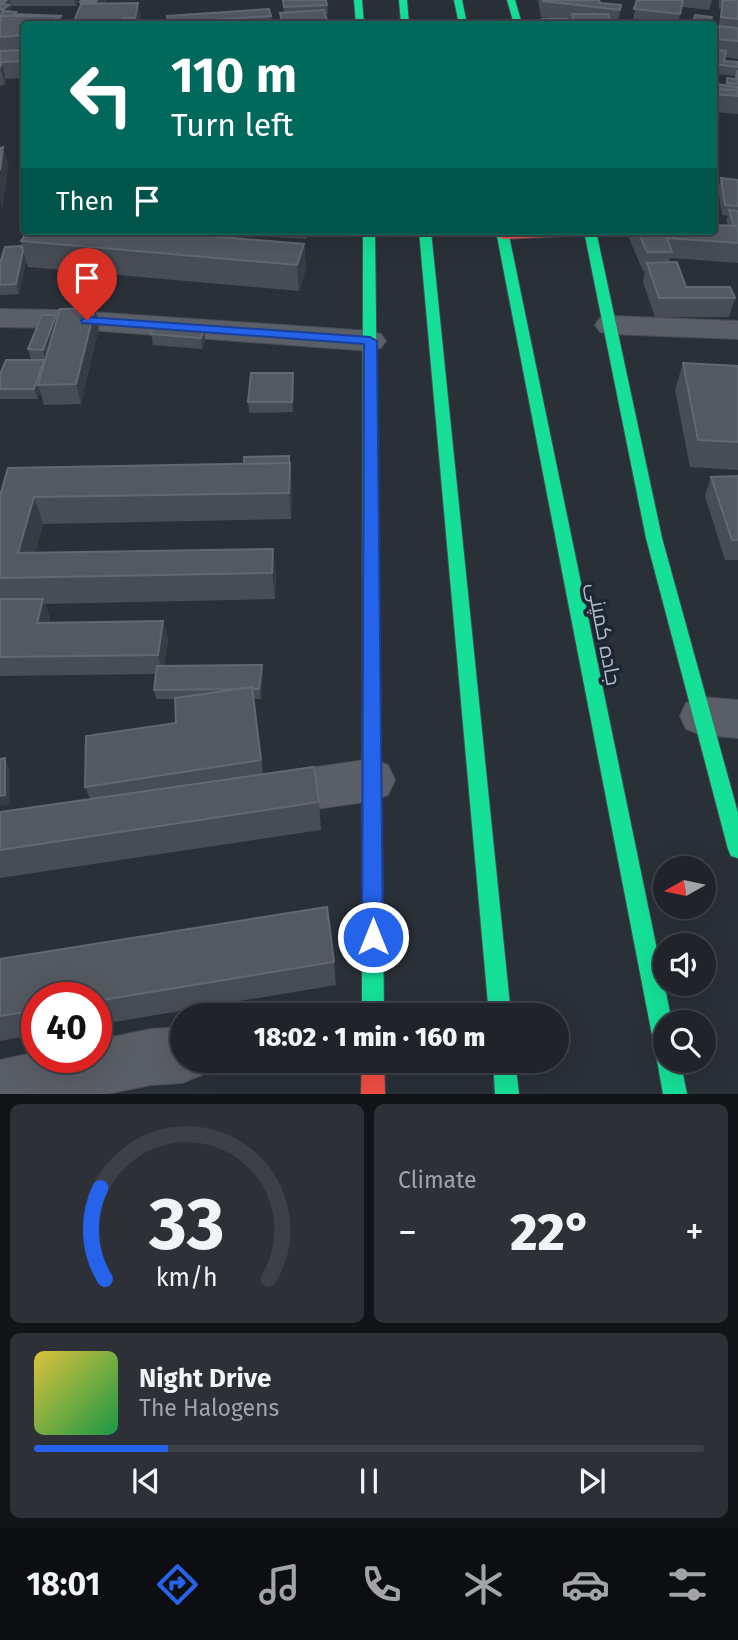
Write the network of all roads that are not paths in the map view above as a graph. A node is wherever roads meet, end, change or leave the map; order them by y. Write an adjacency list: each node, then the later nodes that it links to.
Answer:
1 (358, 0): 5 (main road)
2 (403, 0): 6 (main road)
3 (458, 0): 7 (main road)
4 (511, 0): 8 (main road)
5 (360, 21)
6 (405, 21)
7 (462, 21)
8 (517, 21)
9 (369, 235): 16 (main road)
10 (425, 235): 22 (main road)
11 (502, 235): 23 (main road, جاده کمپنی)
12 (592, 235): 14 (main road)
13 (0, 318): 16 (street)
14 (611, 326): 15 (street); 17 (main road)
15 (738, 330)
16 (370, 341): 18 (main road)
17 (720, 718): 20 (main road)
18 (372, 780): 19 (street); 21 (main road)
19 (224, 801)
20 (738, 849)
21 (373, 1003)
22 (499, 1003)
23 (658, 1010)
24 (170, 1056): 28 (street)
25 (373, 1073): 29 (main road)
26 (506, 1073): 30 (main road)
27 (671, 1073): 31 (main road)
28 (0, 1088)
29 (373, 1094)
30 (508, 1094)
31 (675, 1094)

